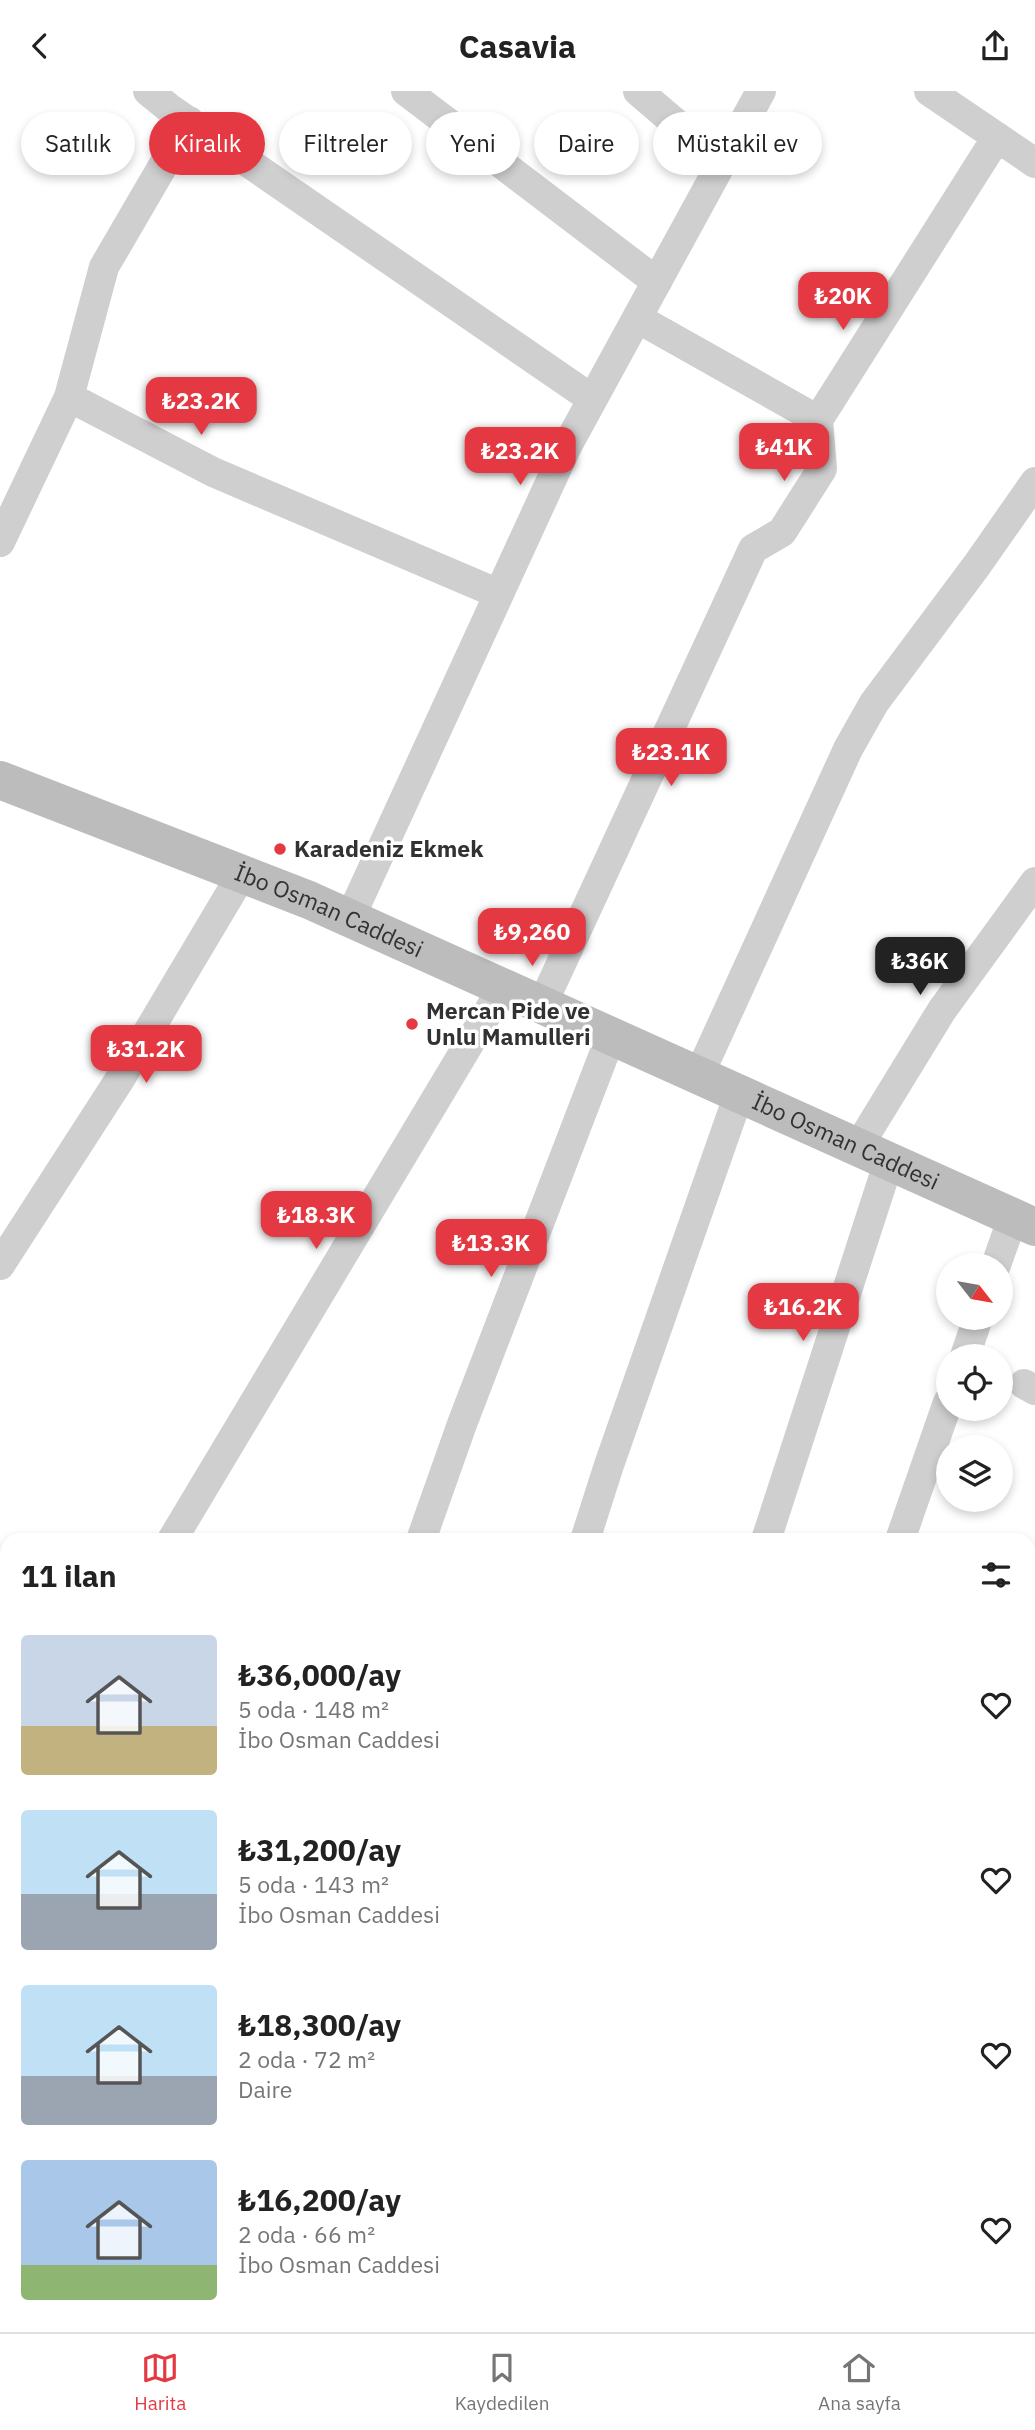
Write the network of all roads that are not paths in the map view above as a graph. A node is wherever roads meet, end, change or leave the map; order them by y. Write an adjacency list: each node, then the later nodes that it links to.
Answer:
1 (148, 91): 6 (street)
2 (407, 91): 14 (street)
3 (638, 91): 7 (street)
4 (761, 91): 8 (street)
5 (929, 91): 9 (street)
6 (177, 112)
7 (662, 112)
8 (750, 112)
9 (997, 137): 10 (street); 18 (street)
10 (1035, 163)
11 (265, 173): 17 (street)
12 (158, 175): 16 (street)
13 (715, 175): 14 (street)
14 (657, 282): 15 (street)
15 (637, 318): 17 (street); 18 (street)
16 (69, 397): 20 (street); 21 (street)
17 (592, 399): 21 (street)
18 (818, 420): 27 (street)
19 (1035, 482): 29 (street)
20 (0, 542)
21 (499, 594): 25 (street)
22 (0, 780): 23 (street, İbo Osman Caddesi)
23 (242, 874): 25 (street, İbo Osman Caddesi); 34 (street)
24 (1035, 882): 31 (street)
25 (350, 918): 26 (street, İbo Osman Caddesi)
26 (503, 987): 27 (street, İbo Osman Caddesi); 36 (street)
27 (542, 1005): 28 (street, İbo Osman Caddesi)
28 (611, 1036): 29 (street, İbo Osman Caddesi); 37 (street)
29 (699, 1075): 30 (street, İbo Osman Caddesi)
30 (739, 1094): 31 (street, İbo Osman Caddesi); 38 (street)
31 (874, 1154): 32 (street, İbo Osman Caddesi); 39 (street)
32 (1024, 1222): 33 (street)
33 (1004, 1253)
34 (0, 1265)
35 (941, 1421): 40 (street)
36 (176, 1533)
37 (423, 1533)
38 (587, 1533)
39 (768, 1533)
40 (902, 1533)

